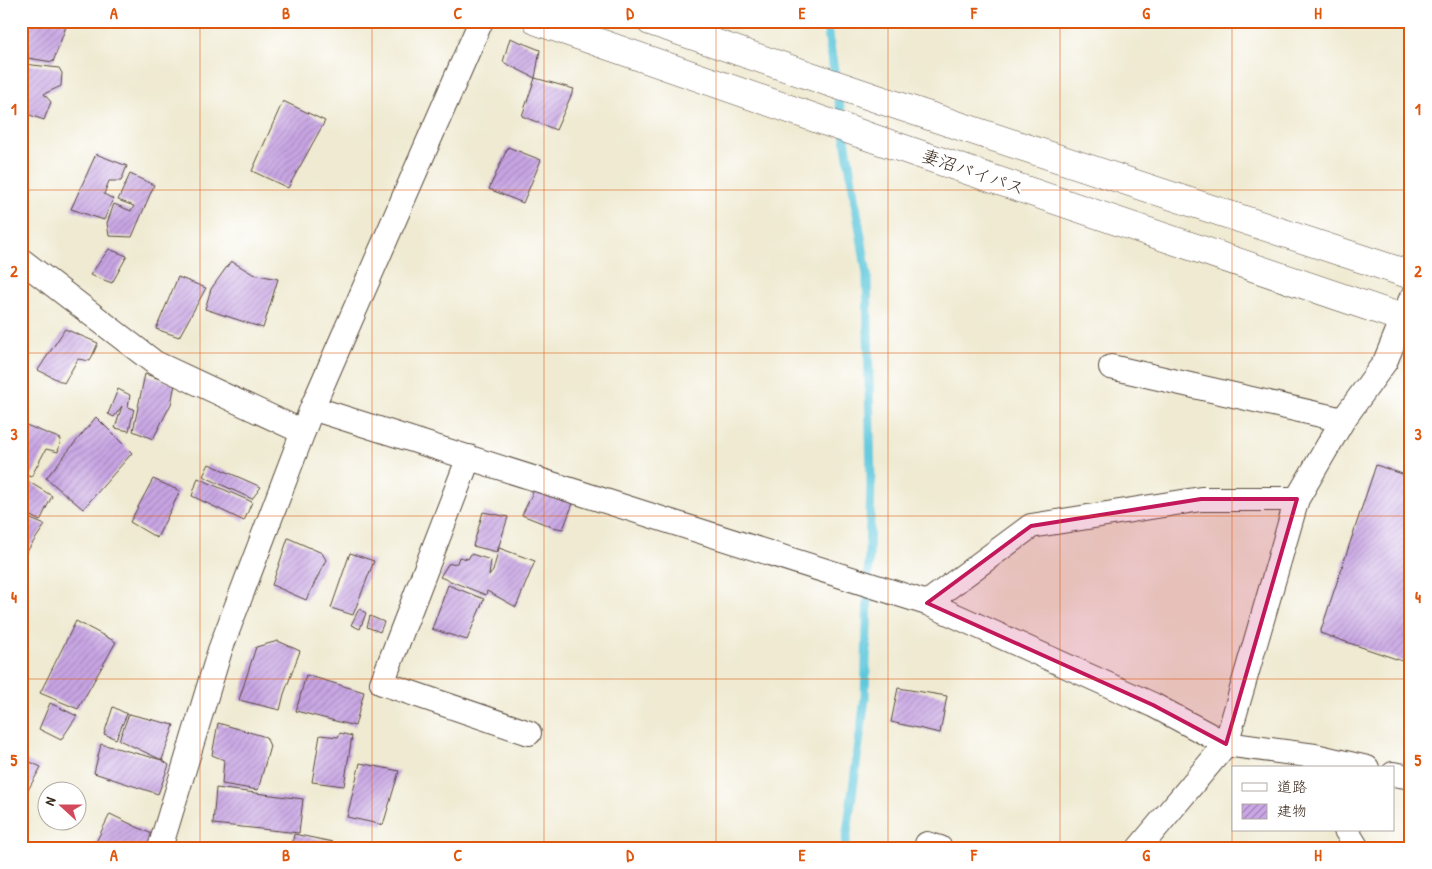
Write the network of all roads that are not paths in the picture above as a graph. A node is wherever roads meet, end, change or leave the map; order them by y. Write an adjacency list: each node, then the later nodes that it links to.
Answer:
1 (481, 21): 8 (street)
2 (537, 21): 6 (highway, 妻沼バイパス)
3 (651, 22): 5 (highway)
4 (21, 260): 10 (street)
5 (1411, 275)
6 (1408, 312): 9 (street)
7 (1111, 367): 9 (street)
8 (312, 408): 10 (street); 11 (street)
9 (1343, 420): 12 (street)
10 (303, 432): 21 (street)
11 (469, 457): 13 (street); 14 (street)
12 (1297, 499): 13 (street); 15 (street)
13 (927, 603): 15 (street)
14 (529, 733)
15 (1226, 744): 16 (street); 24 (street)
16 (1313, 762): 17 (street)
17 (1349, 766)
18 (1394, 774): 19 (street)
19 (1411, 777)
20 (1347, 832): 25 (street)
21 (160, 848)
22 (926, 848): 23 (street)
23 (940, 848)
24 (1138, 848)
25 (1357, 848)

